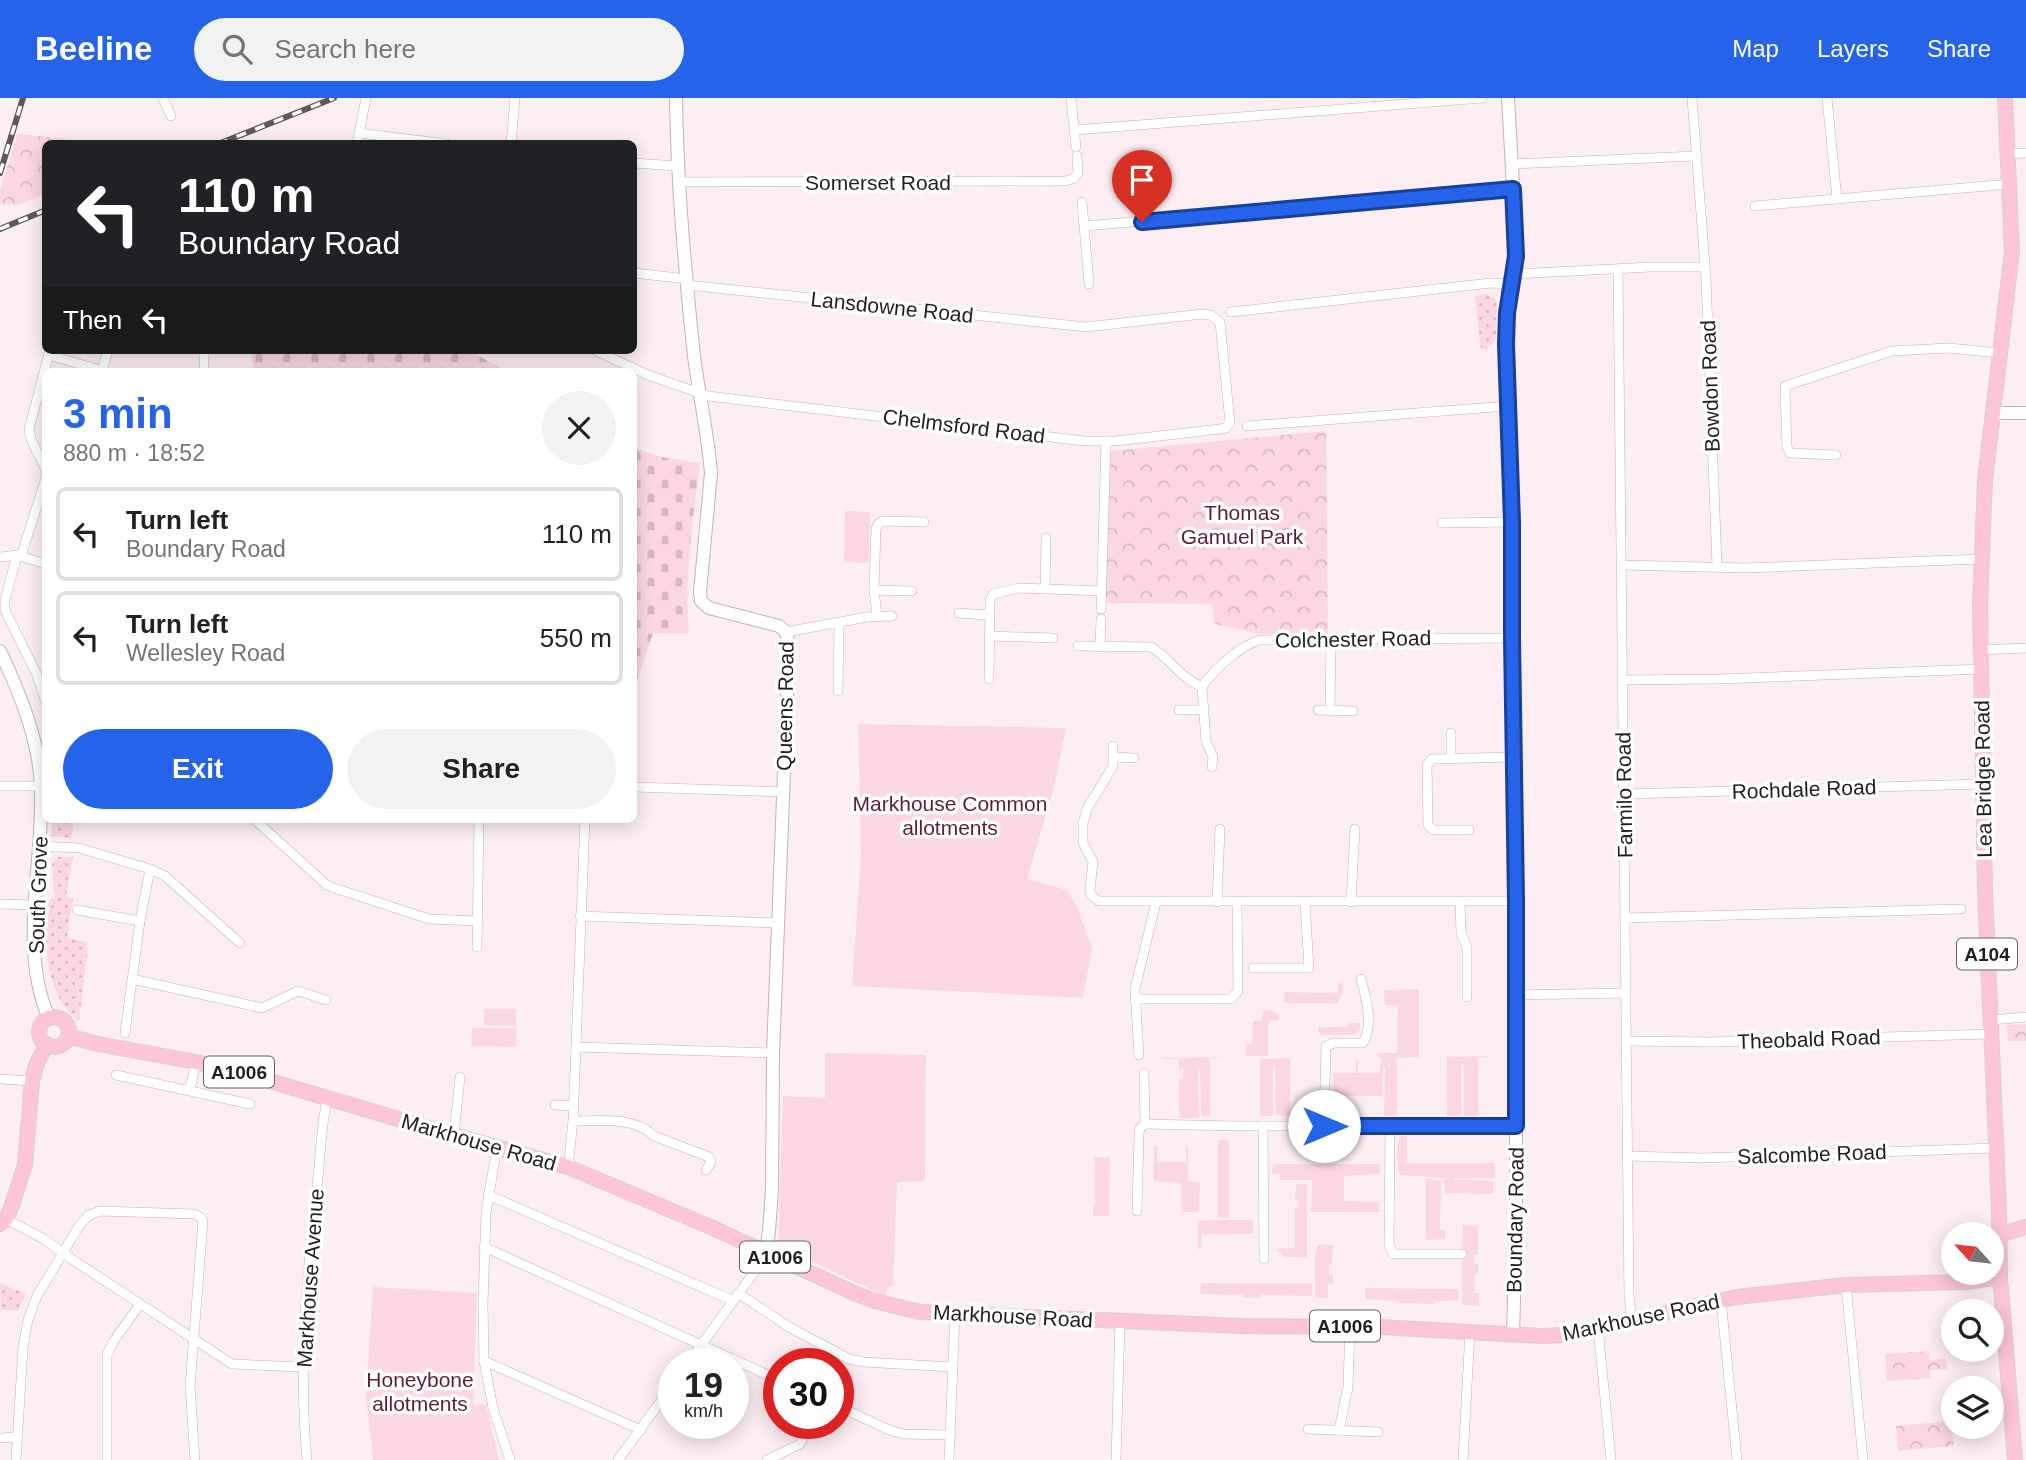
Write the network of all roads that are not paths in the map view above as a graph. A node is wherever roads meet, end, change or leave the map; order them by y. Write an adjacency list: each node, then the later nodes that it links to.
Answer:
1 (163, 98): 11 (street)
2 (366, 98): 13 (street)
3 (515, 98): 16 (street)
4 (677, 98): 22 (street, Queens Road)
5 (1071, 98): 12 (street)
6 (1482, 98): 12 (street)
7 (1508, 98): 21 (street, Boundary Road)
8 (1692, 98): 19 (street, Bowdon Road)
9 (1827, 98): 26 (street)
10 (2005, 98): 18 (main road, Lea Bridge Road / A104)
11 (171, 116)
12 (1075, 130): 23 (street, Somerset Road)
13 (359, 133): 14 (street); 15 (street)
14 (358, 140)
15 (415, 140)
16 (511, 140)
17 (2026, 153): 18 (street)
18 (2008, 154): 24 (main road, Lea Bridge Road / A104)
19 (1696, 156): 21 (street); 30 (street, Bowdon Road)
20 (637, 163): 22 (street)
21 (1511, 164): 25 (street, Boundary Road)
22 (677, 166): 23 (street, Queens Road)
23 (678, 182): 34 (street, Queens Road)
24 (2010, 184): 26 (street); 37 (main road, Lea Bridge Road / A104)
25 (1513, 189): 29 (street); 33 (street, Boundary Road)
26 (1837, 199): 28 (street)
27 (1082, 202): 29 (street)
28 (1755, 206)
29 (1085, 226): 35 (street)
30 (1705, 267): 31 (street); 63 (street, Bowdon Road)
31 (1618, 270): 33 (street); 62 (street, Farmilo Road)
32 (637, 274): 34 (street, Lansdowne Road)
33 (1512, 279): 36 (street); 45 (street, Boundary Road)
34 (687, 282): 44 (street, Queens Road); 48 (street, Lansdowne Road)
35 (1088, 284)
36 (1231, 312)
37 (2000, 353): 46 (main road, Lea Bridge Road / A104); 51 (street)
38 (55, 354): 40 (street)
39 (603, 354): 41 (street, Chelmsford Road)
40 (94, 368)
41 (633, 368)
42 (637, 370): 44 (street, Chelmsford Road)
43 (42, 381): 52 (street)
44 (699, 393): 50 (street, Chelmsford Road); 73 (street, Queens Road)
45 (1508, 406): 49 (street); 54 (street, Boundary Road)
46 (1992, 413): 47 (street); 60 (main road, Lea Bridge Road / A104)
47 (2026, 413)
48 (1229, 425): 50 (street, Chelmsford Road)
49 (1247, 426)
50 (1106, 442): 67 (street)
51 (1836, 455)
52 (42, 462)
53 (42, 490): 58 (street)
54 (1512, 522): 56 (street); 76 (street, Boundary Road)
55 (924, 523): 65 (street)
56 (1441, 523)
57 (1046, 538): 64 (street)
58 (19, 556): 59 (street); 61 (street); 87 (street)
59 (0, 557)
60 (1981, 559): 63 (street); 81 (main road, Lea Bridge Road / A104)
61 (42, 563)
62 (1622, 565): 63 (street); 85 (street, Farmilo Road)
63 (1717, 566)
64 (1045, 589): 67 (street); 68 (street)
65 (874, 590): 66 (street); 70 (street)
66 (912, 591)
67 (1101, 591): 79 (street)
68 (990, 611): 69 (street); 74 (street)
69 (959, 612)
70 (877, 616): 71 (street); 72 (street)
71 (892, 616)
72 (839, 622): 73 (street); 88 (street)
73 (786, 632): 105 (street, Queens Road)
74 (990, 636): 75 (street); 84 (street)
75 (1053, 638)
76 (1512, 638): 77 (street, Colchester Road); 97 (street, Boundary Road)
77 (1331, 640): 86 (street, Colchester Road); 92 (street)
78 (1078, 646): 79 (street)
79 (1100, 647): 86 (street)
80 (2026, 648): 81 (street)
81 (1981, 650): 83 (main road, Lea Bridge Road / A104)
82 (0, 651): 103 (street, South Grove)
83 (1982, 669): 85 (street); 101 (main road, Lea Bridge Road / A104)
84 (989, 679)
85 (1623, 680): 106 (street, Farmilo Road)
86 (1202, 687): 91 (street)
87 (42, 690)
88 (838, 691)
89 (1318, 709): 92 (street)
90 (1179, 710): 91 (street)
91 (1203, 710): 100 (street)
92 (1330, 710): 93 (street)
93 (1353, 711)
94 (1451, 733): 99 (street)
95 (1113, 746): 96 (street)
96 (1113, 757): 98 (street); 116 (street)
97 (1514, 757): 99 (street); 115 (street, Boundary Road)
98 (1134, 758)
99 (1451, 758): 112 (street)
100 (1212, 768)
101 (1983, 784): 106 (street, Rochdale Road); 143 (main road, Lea Bridge Road / A104)
102 (0, 786): 103 (street)
103 (37, 786): 113 (street, South Grove)
104 (637, 787): 105 (street)
105 (783, 792): 130 (street, Queens Road)
106 (1624, 794): 127 (street, Farmilo Road)
107 (258, 823): 129 (street)
108 (480, 823): 129 (street)
109 (585, 823): 126 (street)
110 (1355, 829): 120 (street)
111 (1220, 830): 117 (street)
112 (1469, 830)
113 (39, 846): 114 (street); 123 (street, South Grove)
114 (150, 869): 128 (street); 131 (street)
115 (1516, 901): 121 (street); 137 (street, Boundary Road)
116 (1156, 902): 117 (street); 139 (street)
117 (1217, 902): 118 (street)
118 (1237, 902): 119 (street); 139 (street)
119 (1305, 902): 120 (street); 133 (street)
120 (1351, 902): 121 (street)
121 (1460, 902): 138 (street)
122 (0, 904): 123 (street)
123 (36, 905): 142 (street, South Grove)
124 (1961, 909): 127 (street)
125 (77, 910): 128 (street)
126 (580, 916): 130 (street); 148 (street)
127 (1625, 918): 136 (street, Farmilo Road)
128 (140, 920): 134 (street)
129 (477, 921): 132 (street)
130 (779, 923): 149 (street, Queens Road)
131 (240, 943)
132 (477, 947)
133 (1253, 968)
134 (132, 979): 140 (street); 144 (street)
135 (1361, 979): 165 (street)
136 (1626, 993): 137 (street); 146 (street, Farmilo Road)
137 (1516, 995): 167 (street, Boundary Road)
138 (1467, 997)
139 (1135, 999): 150 (street)
140 (326, 1000)
141 (2026, 1017): 143 (street, Theobald Road)
142 (49, 1018): 145 (main road, A1006); 147 (main road)
143 (1991, 1027): 146 (street, Theobald Road); 170 (main road, Lea Bridge Road / A104)
144 (125, 1033)
145 (68, 1036): 147 (main road); 151 (main road, Markhouse Road / A1006)
146 (1626, 1041): 171 (street, Farmilo Road)
147 (47, 1044): 156 (main road)
148 (576, 1047): 149 (street); 161 (street)
149 (774, 1053): 182 (street, Queens Road)
150 (1139, 1055)
151 (196, 1062): 157 (street); 158 (main road, Markhouse Road / A1006)
152 (1144, 1073): 163 (street)
153 (116, 1075): 157 (street)
154 (460, 1077): 168 (street)
155 (0, 1079): 156 (street)
156 (32, 1081): 176 (main road)
157 (190, 1089): 159 (street)
158 (328, 1097): 168 (main road, Markhouse Road / A1006); 202 (street, Markhouse Avenue)
159 (250, 1104)
160 (555, 1105): 161 (street)
161 (573, 1106): 162 (street)
162 (573, 1121): 172 (street); 173 (street)
163 (1145, 1124): 164 (street); 175 (street)
164 (1263, 1126): 165 (street); 184 (street)
165 (1324, 1126): 166 (street)
166 (1390, 1126): 167 (street); 183 (street)
167 (1516, 1126): 197 (street, Boundary Road)
168 (454, 1135): 169 (main road, Markhouse Road / A1006)
169 (497, 1147): 172 (main road, Markhouse Road / A1006); 174 (street)
170 (1995, 1148): 171 (street, Salcombe Road); 177 (main road, Lea Bridge Road / A104)
171 (1628, 1156): 193 (street, Farmilo Road)
172 (568, 1167): 182 (main road, Markhouse Road / A1006)
173 (706, 1170)
174 (488, 1195): 180 (street); 188 (street)
175 (1137, 1211)
176 (3, 1221): 181 (street)
177 (1998, 1222)
178 (2026, 1227): 179 (main road)
179 (2004, 1234)
180 (484, 1247): 199 (street); 201 (street)
181 (62, 1252): 190 (street); 198 (street); 213 (street)
182 (766, 1252): 188 (street); 191 (main road, Markhouse Road / A1006)
183 (1462, 1254)
184 (1264, 1259)
185 (1941, 1282): 186 (main road, Markhouse Road / A1006)
186 (1846, 1285): 189 (main road, Markhouse Road / A1006); 227 (street)
187 (2001, 1285): 228 (main road, Lea Bridge Road / A104)
188 (736, 1297): 199 (street); 203 (street)
189 (1721, 1300): 193 (main road, Markhouse Road / A1006); 226 (street)
190 (139, 1304): 198 (street); 216 (street)
191 (955, 1314): 192 (main road, Markhouse Road / A1006); 203 (street)
192 (1119, 1321): 194 (main road, Markhouse Road / A1006); 223 (street)
193 (1632, 1321): 195 (main road, Markhouse Road / A1006)
194 (1350, 1326): 196 (main road, Markhouse Road / A1006); 209 (street)
195 (1598, 1328): 197 (main road, Markhouse Road / A1006); 225 (street)
196 (1470, 1331): 197 (main road, Markhouse Road / A1006); 224 (street)
197 (1513, 1335)
198 (194, 1339): 202 (street); 217 (street)
199 (701, 1345): 200 (street); 204 (street)
200 (699, 1348)
201 (484, 1361): 207 (street); 219 (street)
202 (302, 1367): 218 (street, Markhouse Avenue)
203 (953, 1367): 211 (street)
204 (763, 1373)
205 (658, 1406): 207 (street)
206 (854, 1414): 211 (street)
207 (641, 1430): 220 (street)
208 (1308, 1430): 209 (street)
209 (1339, 1430): 210 (street)
210 (1378, 1432)
211 (951, 1435): 222 (street)
212 (0, 1437): 213 (street)
213 (17, 1437): 215 (street)
214 (803, 1439): 221 (street)
215 (16, 1460)
216 (107, 1460)
217 (195, 1460)
218 (307, 1460)
219 (510, 1460)
220 (618, 1460)
221 (767, 1460)
222 (949, 1460)
223 (1116, 1460)
224 (1463, 1460)
225 (1611, 1460)
226 (1737, 1460)
227 (1863, 1460)
228 (2015, 1460)

